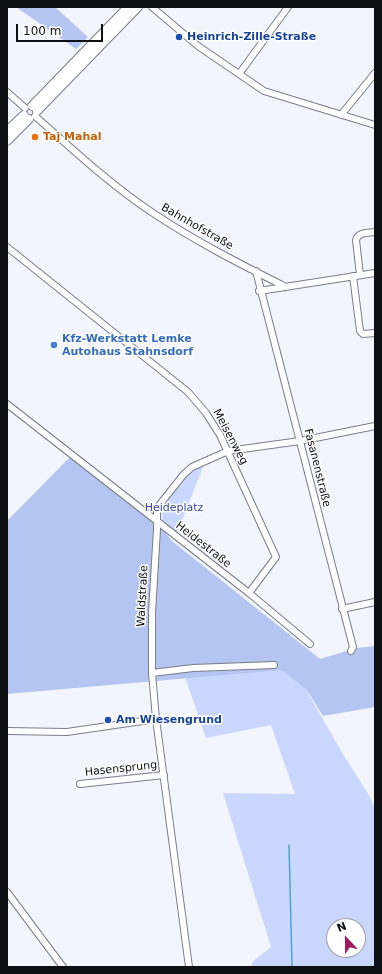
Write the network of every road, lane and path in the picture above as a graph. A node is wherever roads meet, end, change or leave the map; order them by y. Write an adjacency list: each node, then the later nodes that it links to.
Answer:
1 (128, 7): 8 (street)
2 (138, 7): 8 (street)
3 (152, 7): 6 (street)
4 (288, 7): 6 (street)
5 (375, 73): 9 (street)
6 (239, 74): 9 (street)
7 (7, 92): 8 (street, Bahnhofstraße)
8 (30, 112): 11 (street); 12 (street); 15 (street, Bahnhofstraße)
9 (341, 115): 10 (street)
10 (375, 125)
11 (7, 131)
12 (7, 141)
13 (375, 232): 17 (street)
14 (7, 247): 24 (street, Meisenweg)
15 (256, 271): 18 (street, Bahnhofstraße); 19 (street, Fasanenstraße)
16 (375, 273): 17 (street)
17 (356, 276): 18 (street); 20 (street)
18 (286, 287): 19 (street)
19 (259, 290): 23 (street, Fasanenstraße)
20 (375, 333)
21 (7, 404): 25 (street, Heidestraße)
22 (375, 426): 23 (street)
23 (300, 442): 24 (street); 28 (street, Fasanenstraße)
24 (228, 451): 25 (street); 26 (street, Meisenweg)
25 (156, 521): 26 (street, Heidestraße); 32 (street, Waldstraße)
26 (249, 593): 29 (street, Heidestraße)
27 (375, 602): 28 (street)
28 (342, 609): 30 (street, Fasanenstraße)
29 (310, 644)
30 (351, 651)
31 (274, 665): 32 (street)
32 (152, 673): 33 (street)
33 (156, 719): 34 (street); 35 (street)
34 (7, 731)
35 (164, 775): 36 (street, Hasensprung); 39 (street)
36 (80, 784)
37 (7, 892): 38 (street)
38 (63, 967)
39 (189, 967)

